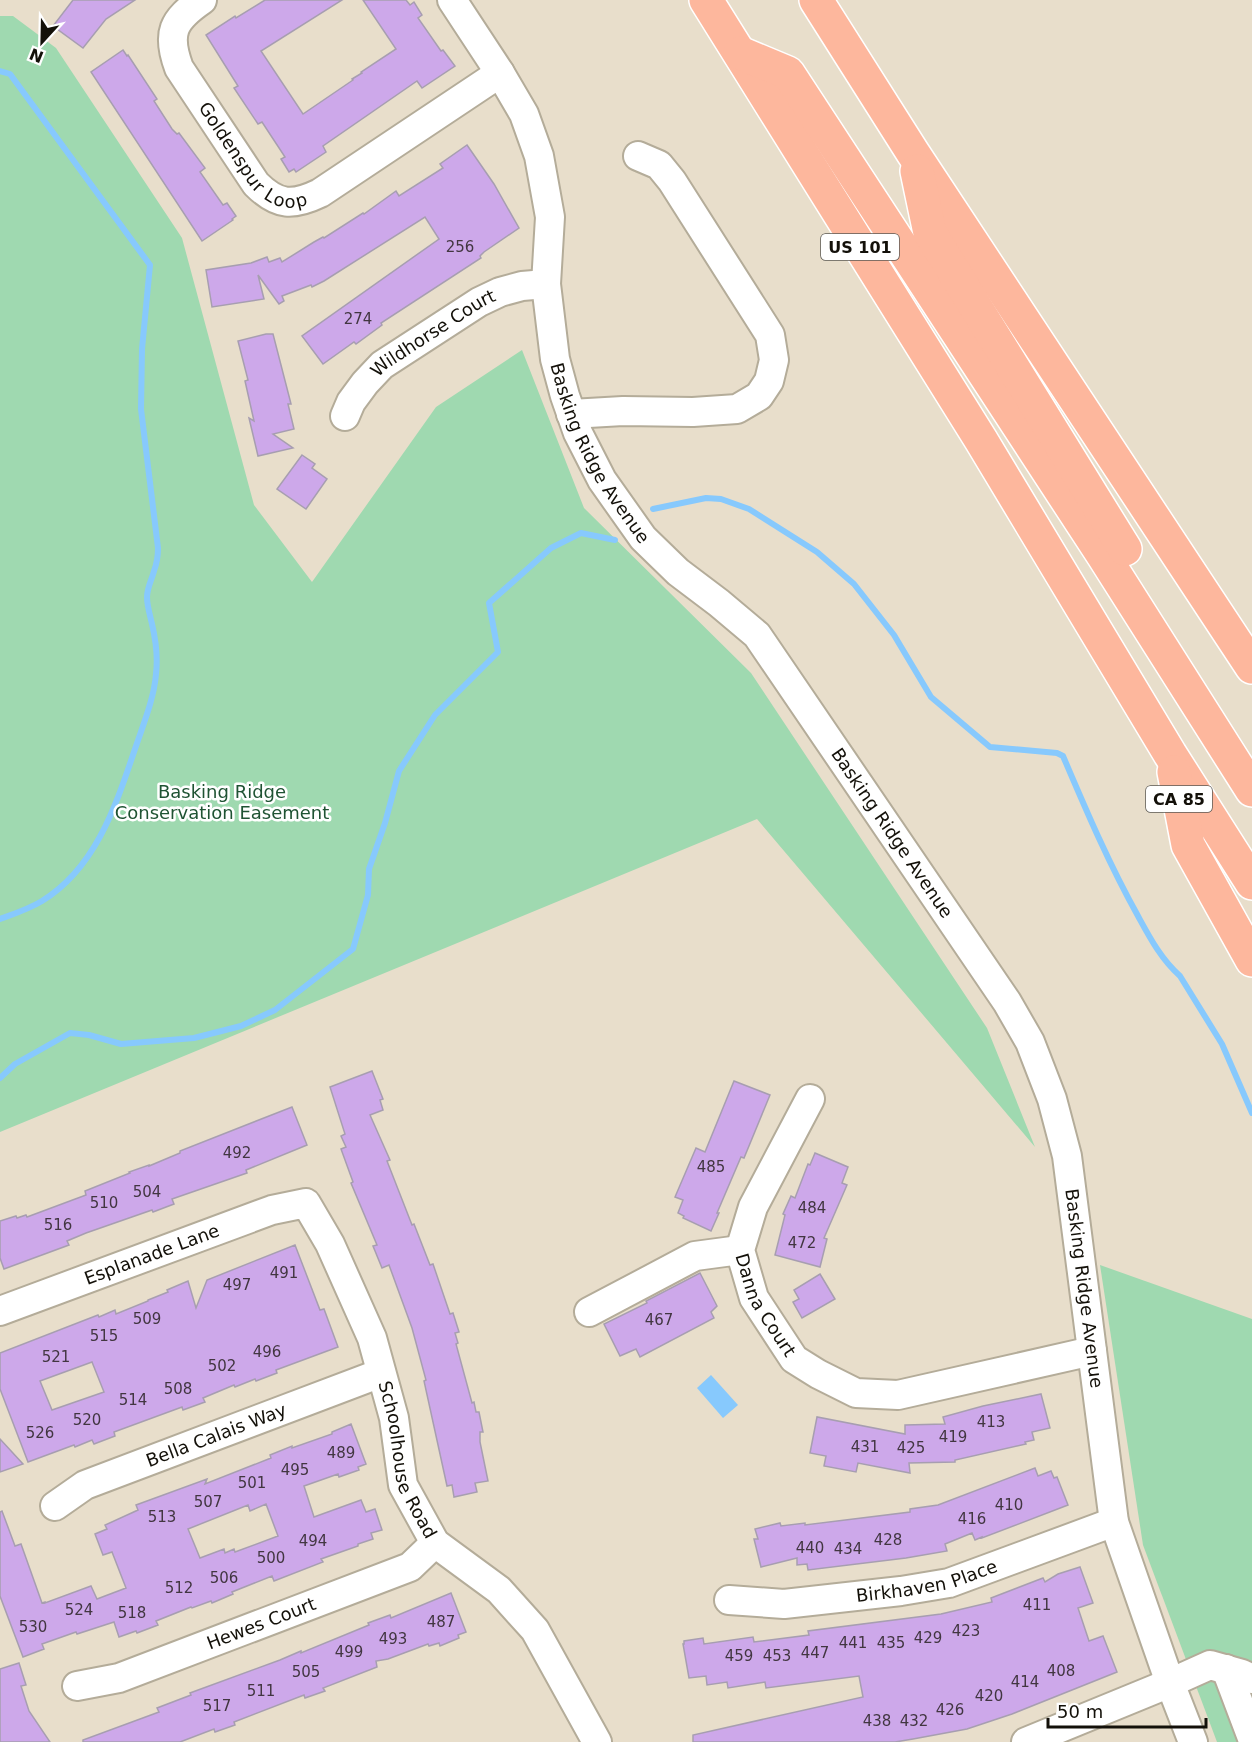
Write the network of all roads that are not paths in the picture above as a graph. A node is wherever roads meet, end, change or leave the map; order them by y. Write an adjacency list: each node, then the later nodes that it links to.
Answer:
1 (202, 0): 6 (street, Goldenspur Loop)
2 (452, 0): 6 (street, Basking Ridge Avenue)
3 (706, 0): 5 (highway, US 101)
4 (816, 0): 7 (highway)
5 (740, 53): 13 (highway, US 101); 15 (highway)
6 (500, 73): 9 (street, Basking Ridge Avenue)
7 (913, 153): 12 (highway); 14 (highway)
8 (639, 156): 10 (street)
9 (546, 284): 10 (street, Basking Ridge Avenue); 11 (street, Wildhorse Court)
10 (571, 414): 23 (street, Basking Ridge Avenue)
11 (345, 416)
12 (1252, 667)
13 (1170, 753): 16 (highway, US 101); 17 (highway, CA 85)
14 (1252, 755)
15 (1252, 790)
16 (1252, 883)
17 (1252, 960)
18 (810, 1099): 20 (street, Danna Court)
19 (306, 1203): 21 (street, Esplanade Lane); 24 (street, Schoolhouse Road)
20 (740, 1250): 22 (street); 23 (street, Danna Court)
21 (0, 1311)
22 (590, 1312)
23 (1092, 1351): 26 (street, Basking Ridge Avenue)
24 (381, 1373): 25 (street, Bella Calais Way); 27 (street, Schoolhouse Road)
25 (55, 1506)
26 (1114, 1522): 28 (street, Birkhaven Place); 31 (street, Basking Ridge Avenue)
27 (435, 1543): 32 (street, Hewes Court); 34 (street, Schoolhouse Road)
28 (729, 1599)
29 (1226, 1669): 30 (street); 31 (street); 33 (street)
30 (1252, 1679)
31 (1170, 1683): 35 (street); 36 (street, Basking Ridge Avenue)
32 (77, 1686)
33 (1252, 1738)
34 (597, 1742)
35 (1026, 1742)
36 (1193, 1742)

